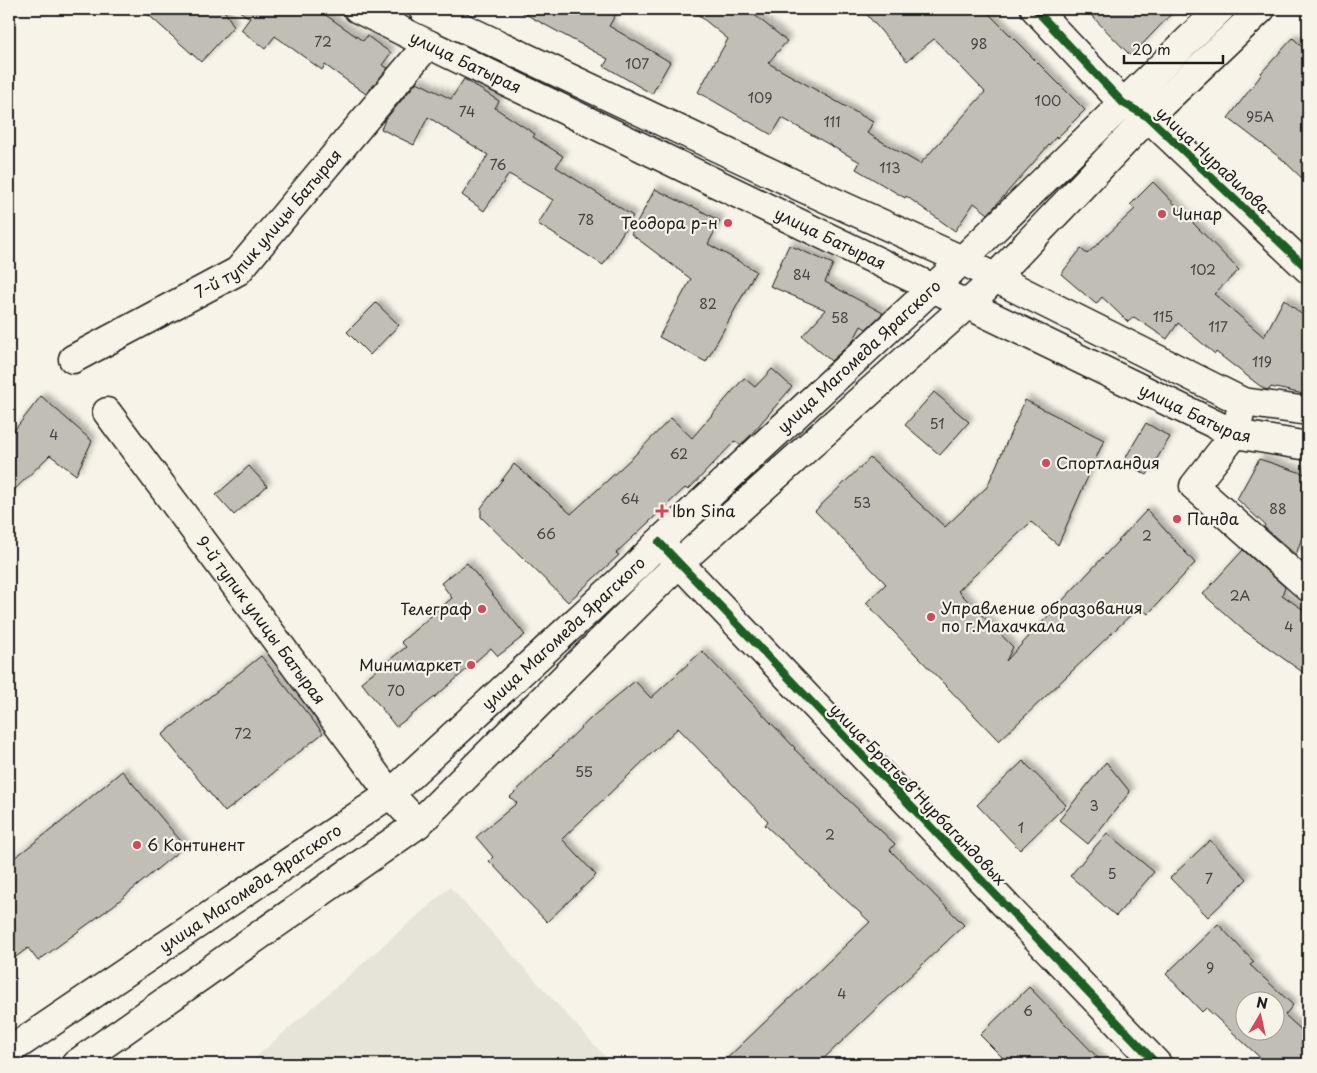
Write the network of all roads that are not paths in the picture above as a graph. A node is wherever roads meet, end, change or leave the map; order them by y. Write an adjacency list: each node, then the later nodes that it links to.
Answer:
1 (358, 9): 6 (main road, улица Батырая)
2 (423, 9): 9 (main road, улица Батырая)
3 (1035, 9): 7 (main road, улица Нурадилова)
4 (1220, 9): 7 (main road, улица Магомеда Ярагского)
5 (1261, 9): 8 (main road, улица Магомеда Ярагского)
6 (428, 44): 12 (main road, улица Батырая); 14 (main road, 7-й тупик улицы Батырая)
7 (1123, 103): 8 (main road, улица Нурадилова); 9 (main road, улица Магомеда Ярагского)
8 (1148, 117): 10 (main road, улица Нурадилова); 11 (main road, улица Магомеда Ярагского)
9 (962, 260): 11 (main road, улица Батырая); 12 (main road, улица Магомеда Ярагского)
10 (1308, 270)
11 (995, 278): 13 (main road, улица Магомеда Ярагского); 15 (main road, улица Батырая)
12 (933, 288): 13 (main road, улица Батырая); 20 (main road, улица Магомеда Ярагского)
13 (967, 304): 18 (main road, улица Батырая); 21 (main road, улица Магомеда Ярагского)
14 (73, 359)
15 (1243, 402): 16 (main road, улица Батырая); 18 (main road)
16 (1308, 411)
17 (107, 412): 23 (main road, 9-й тупик улицы Батырая)
18 (1235, 434): 19 (main road, улица Батырая); 22 (main road)
19 (1308, 446)
20 (659, 542): 21 (main road, улица Братьев Нурбагандовых); 23 (main road, улица Магомеда Ярагского)
21 (679, 563): 24 (main road, улица Магомеда Ярагского); 27 (main road, улица Братьев Нурбагандовых)
22 (1308, 587)
23 (390, 794): 24 (main road, 9-й тупик улицы Батырая); 25 (main road, улица Магомеда Ярагского)
24 (418, 824): 26 (main road, улица Магомеда Ярагского)
25 (9, 1051)
26 (76, 1064)
27 (1157, 1064)

